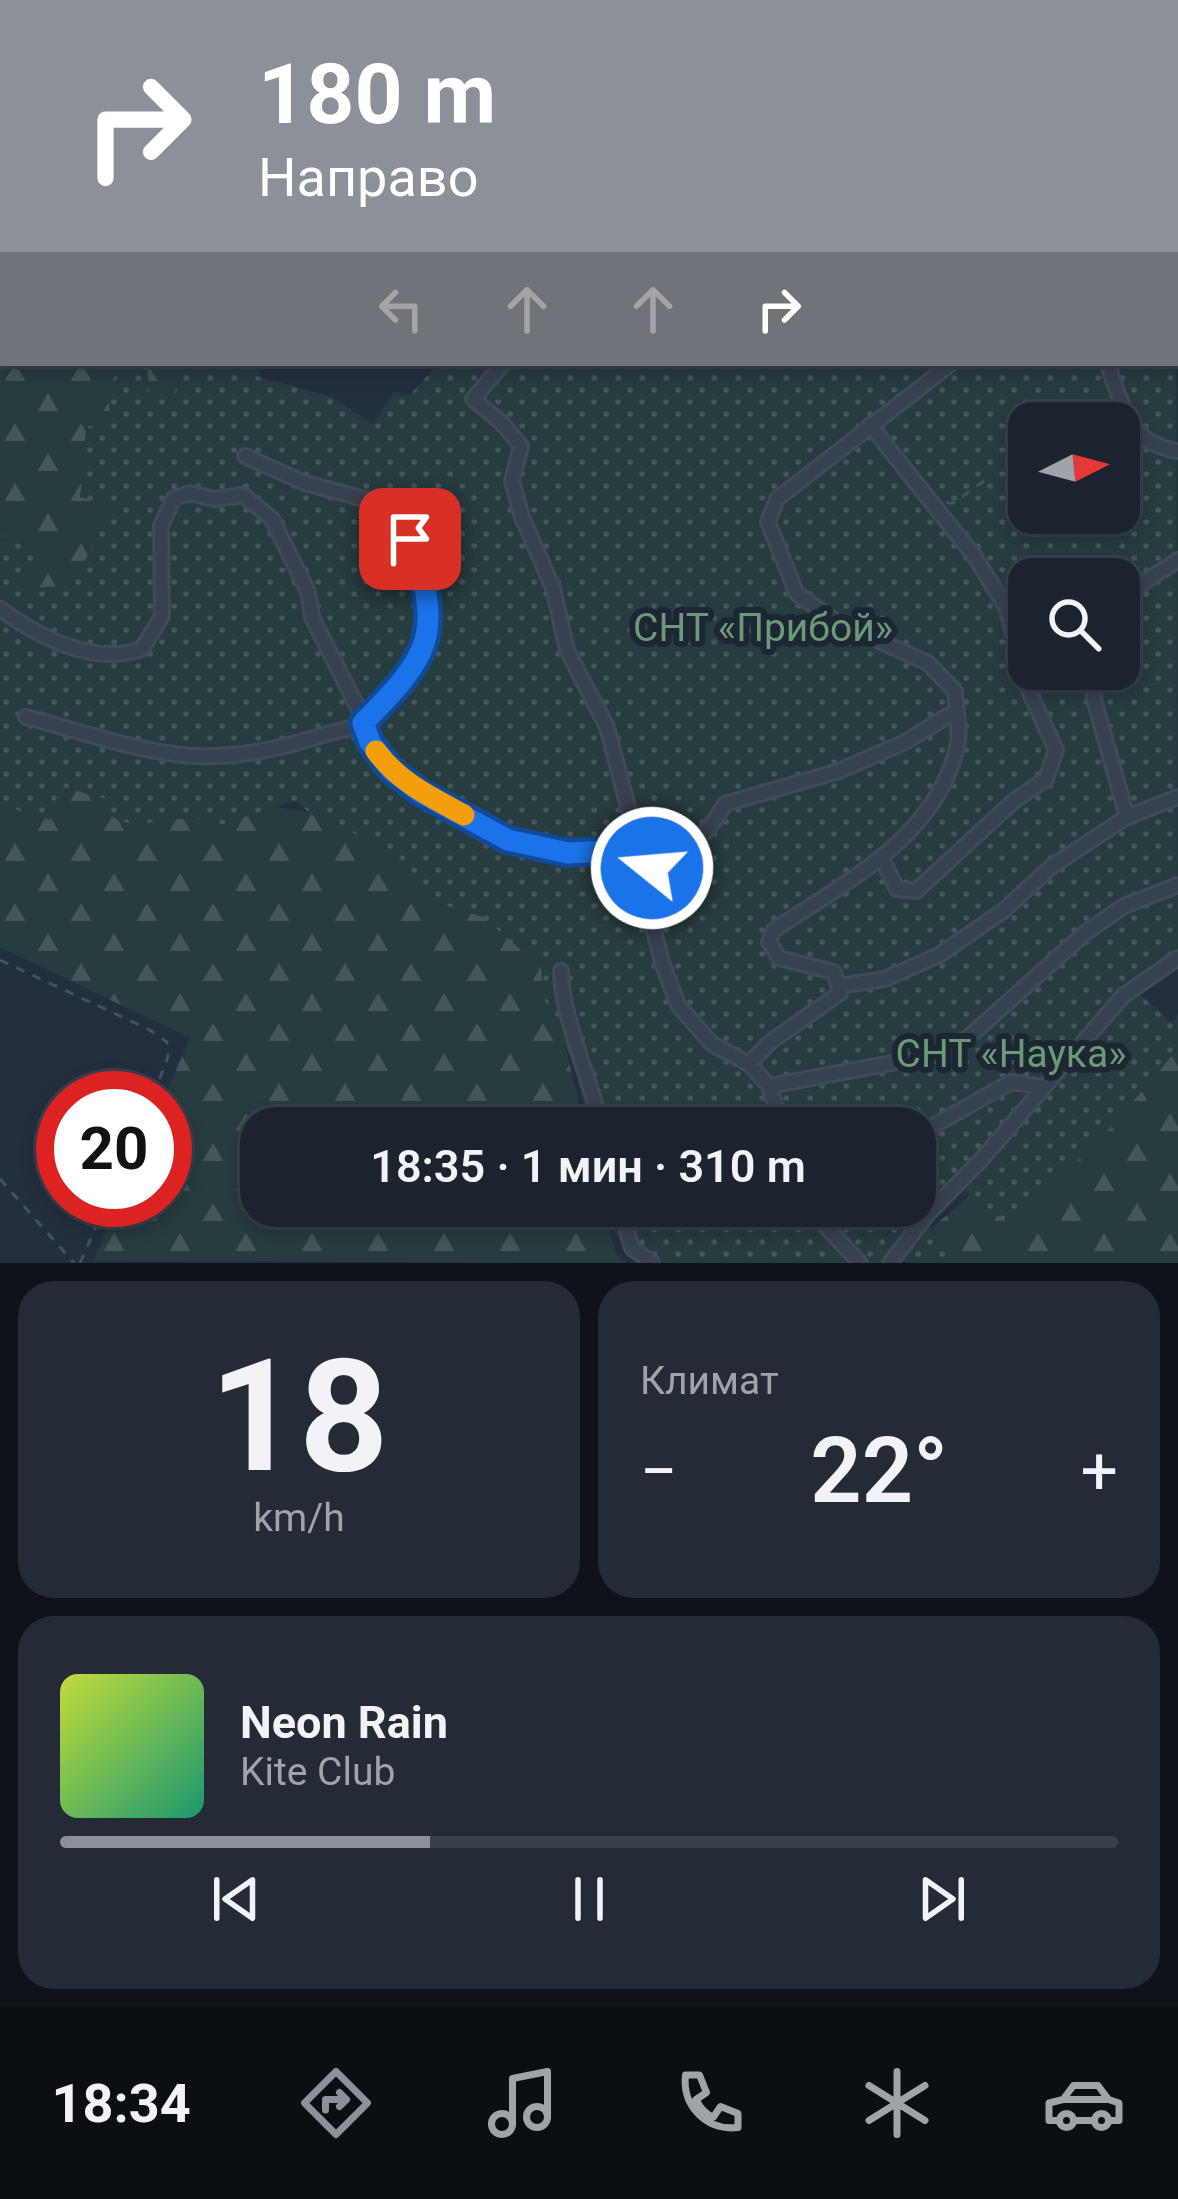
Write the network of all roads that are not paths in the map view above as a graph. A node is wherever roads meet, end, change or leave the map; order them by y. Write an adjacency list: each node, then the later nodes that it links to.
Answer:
1 (501, 366): 17 (lane)
2 (948, 366): 4 (lane)
3 (1109, 366): 5 (lane)
4 (870, 425): 11 (lane); 16 (lane)
5 (1178, 451)
6 (245, 456): 13 (lane)
7 (1178, 560): 8 (lane)
8 (1140, 585)
9 (0, 609): 13 (lane)
10 (1094, 690): 15 (lane)
11 (956, 711): 16 (lane); 17 (lane)
12 (26, 717): 13 (lane)
13 (363, 723): 17 (lane)
14 (1178, 797): 15 (lane)
15 (1127, 817): 21 (lane)
16 (881, 857): 21 (lane)
17 (652, 868): 22 (lane)
18 (1178, 884): 23 (lane)
19 (1178, 958): 24 (lane)
20 (561, 971): 25 (lane)
21 (838, 986): 22 (lane)
22 (749, 1064): 23 (lane)
23 (770, 1086): 26 (lane)
24 (1044, 1087): 27 (lane); 32 (lane)
25 (597, 1107)
26 (776, 1107)
27 (936, 1124)
28 (626, 1227): 30 (lane)
29 (827, 1227): 31 (lane)
30 (652, 1263)
31 (860, 1263)
32 (890, 1263)

